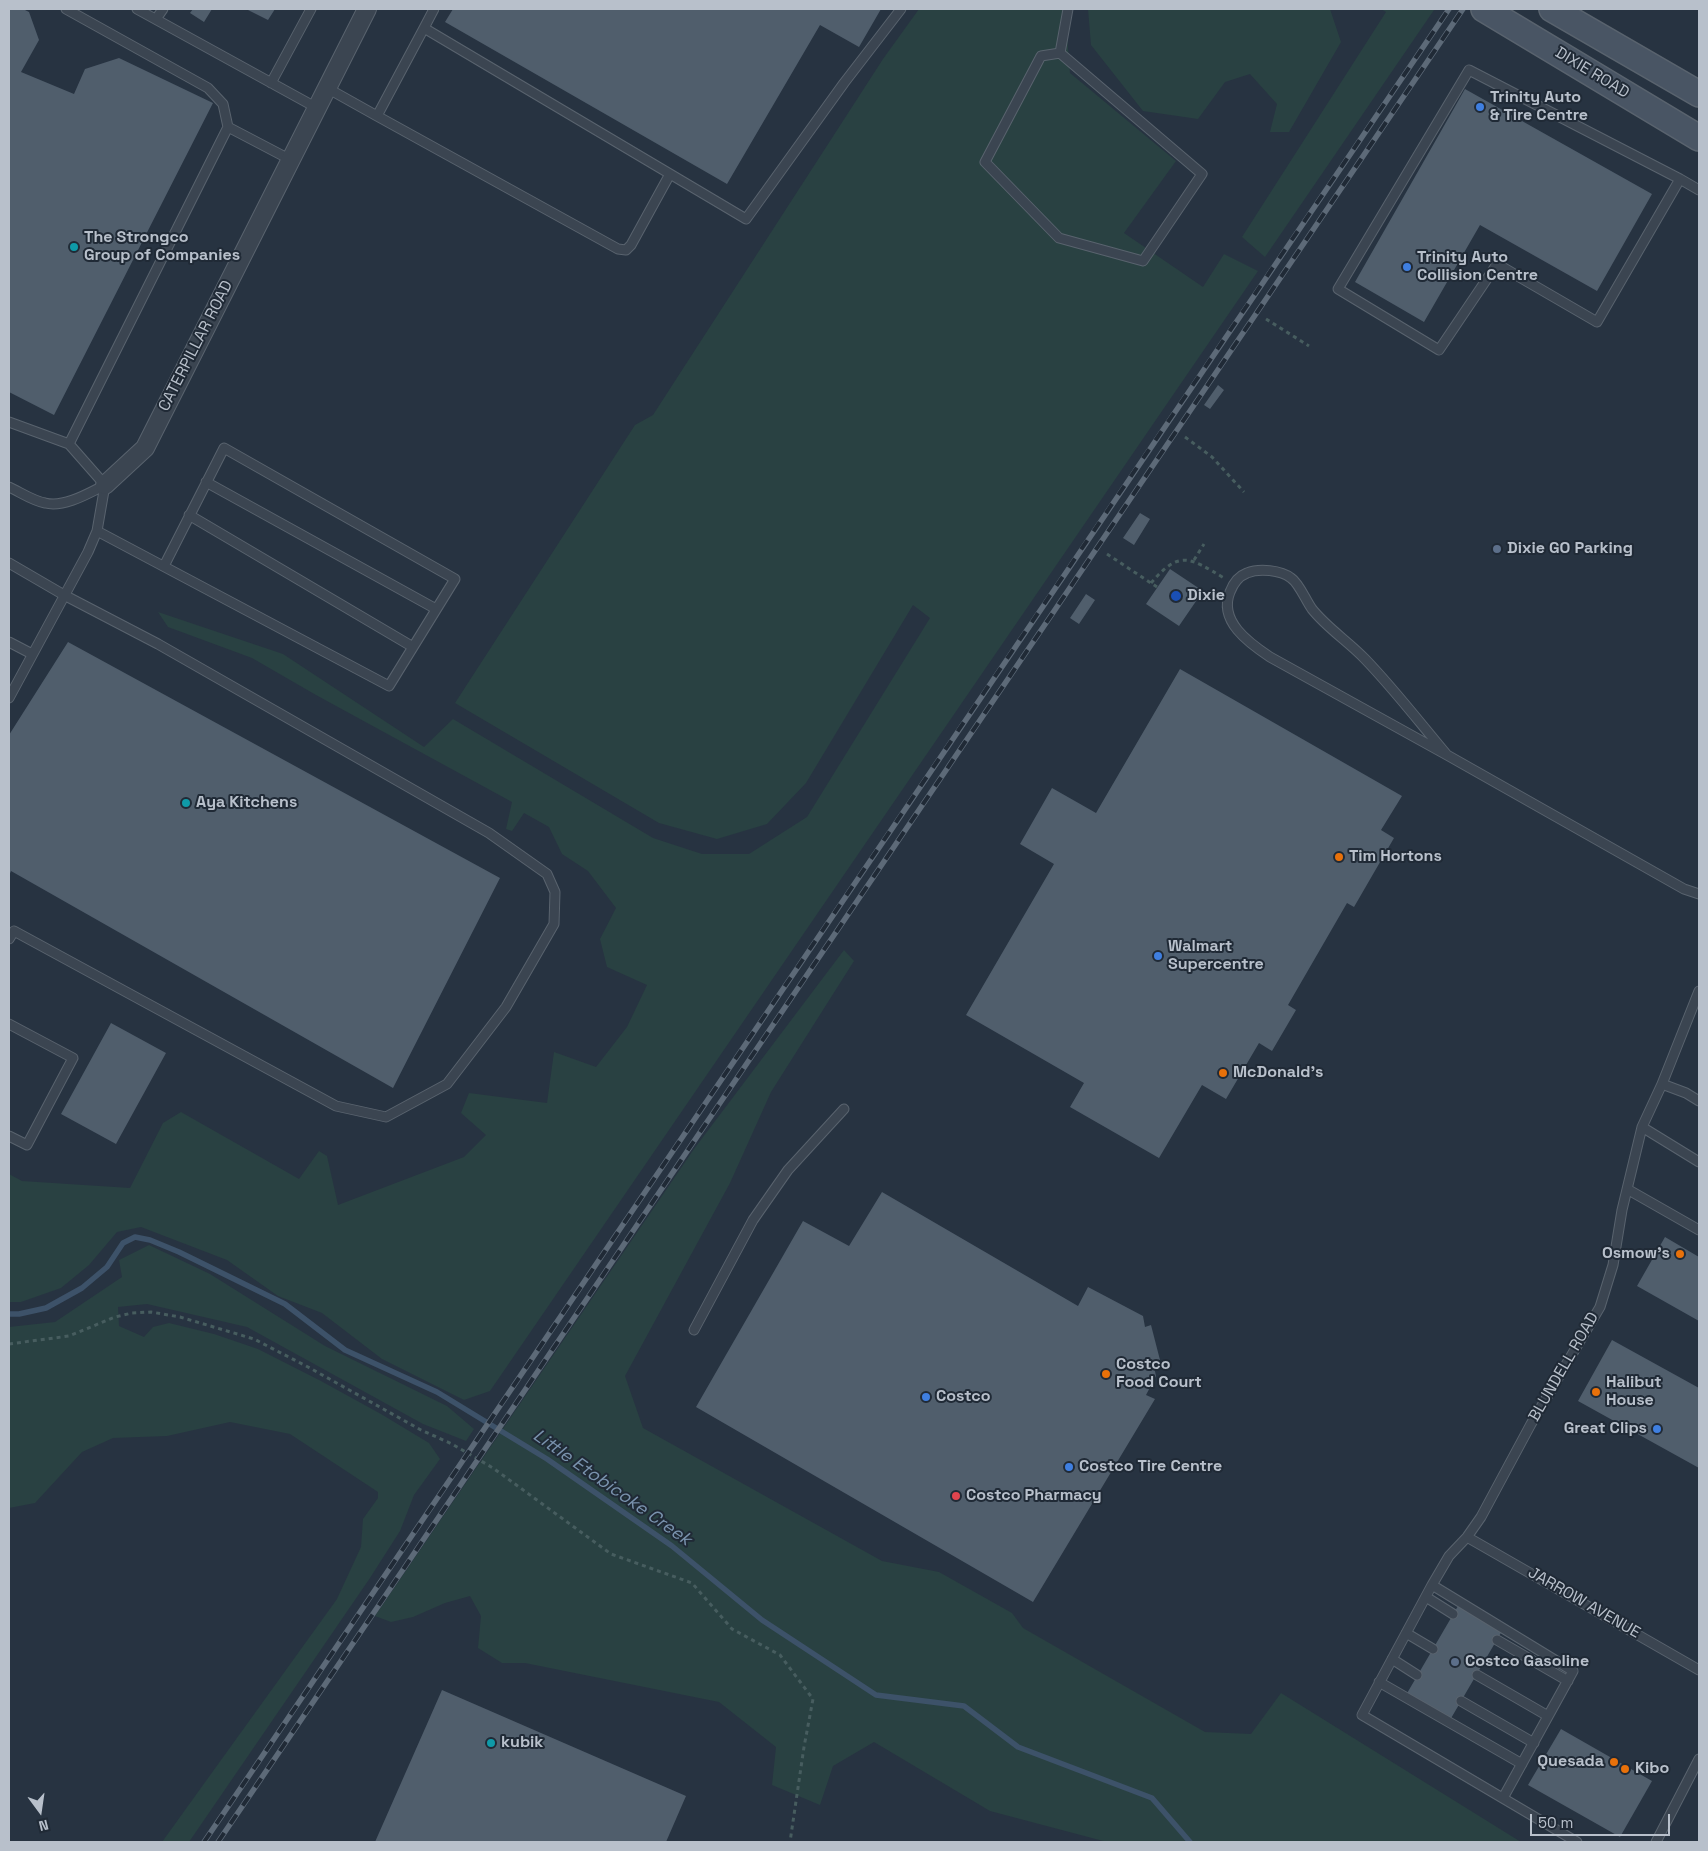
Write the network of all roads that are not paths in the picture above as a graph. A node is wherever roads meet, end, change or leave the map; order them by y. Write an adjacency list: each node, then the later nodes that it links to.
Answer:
1 (66, 9): 19 (lane)
2 (137, 9): 11 (lane)
3 (162, 9): 11 (lane)
4 (311, 9): 14 (lane)
5 (367, 9): 15 (street, CATERPILLAR ROAD)
6 (434, 9): 12 (lane)
7 (901, 9): 22 (lane)
8 (1068, 9): 13 (lane)
9 (1484, 9): 20 (main road, DIXIE ROAD)
10 (1552, 9): 16 (main road)
11 (156, 19): 14 (lane)
12 (424, 28): 18 (lane); 22 (lane)
13 (1060, 53): 13 (lane)
14 (271, 83): 17 (lane)
15 (327, 88): 17 (street, CATERPILLAR ROAD); 18 (lane)
16 (1699, 94)
17 (317, 108): 21 (street, CATERPILLAR ROAD)
18 (377, 116): 22 (lane)
19 (228, 127): 21 (lane); 26 (lane)
20 (1699, 138)
21 (291, 160): 28 (street, CATERPILLAR ROAD)
22 (670, 174)
23 (1680, 179): 23 (lane); 24 (lane)
24 (1699, 190)
25 (9, 422): 26 (lane)
26 (69, 444): 28 (lane)
27 (206, 482): 30 (lane); 35 (lane); 35 (lane)
28 (105, 485): 29 (lane); 31 (lane)
29 (9, 487)
30 (189, 515): 33 (lane); 37 (lane)
31 (97, 531): 33 (lane); 34 (lane)
32 (9, 563): 34 (lane)
33 (164, 566): 37 (lane)
34 (64, 595): 38 (lane); 42 (lane)
35 (436, 609): 37 (lane)
36 (9, 642): 38 (lane)
37 (413, 647)
38 (32, 654): 39 (lane)
39 (9, 698)
40 (1447, 754): 40 (lane); 41 (lane)
41 (1699, 894)
42 (9, 940)
43 (1699, 991): 45 (lane, BLUNDELL ROAD)
44 (9, 1024): 49 (lane)
45 (1662, 1084): 46 (lane); 48 (lane, BLUNDELL ROAD)
46 (1699, 1101)
47 (844, 1109): 53 (lane)
48 (1642, 1127): 50 (lane); 51 (lane, BLUNDELL ROAD)
49 (9, 1136)
50 (1699, 1162)
51 (1627, 1189): 52 (lane); 54 (lane, BLUNDELL ROAD)
52 (1699, 1230)
53 (694, 1330)
54 (1467, 1537): 55 (lane, BLUNDELL ROAD); 62 (lane, JARROW AVENUE)
55 (1432, 1585): 56 (lane, BLUNDELL ROAD); 65 (lane)
56 (1426, 1597): 57 (lane); 58 (lane, BLUNDELL ROAD)
57 (1453, 1614)
58 (1406, 1633): 60 (lane); 61 (lane, BLUNDELL ROAD)
59 (1497, 1640): 65 (lane)
60 (1433, 1648)
61 (1392, 1659): 63 (lane); 66 (lane, BLUNDELL ROAD)
62 (1699, 1670)
63 (1417, 1675)
64 (1477, 1675): 68 (lane)
65 (1568, 1681): 68 (lane)
66 (1379, 1682): 71 (lane); 72 (lane, BLUNDELL ROAD)
67 (1462, 1701): 69 (lane)
68 (1548, 1716): 69 (lane)
69 (1534, 1743): 71 (lane)
70 (1699, 1760): 74 (lane)
71 (1522, 1764): 72 (lane)
72 (1503, 1798): 73 (lane)
73 (1576, 1842)
74 (1656, 1842)

